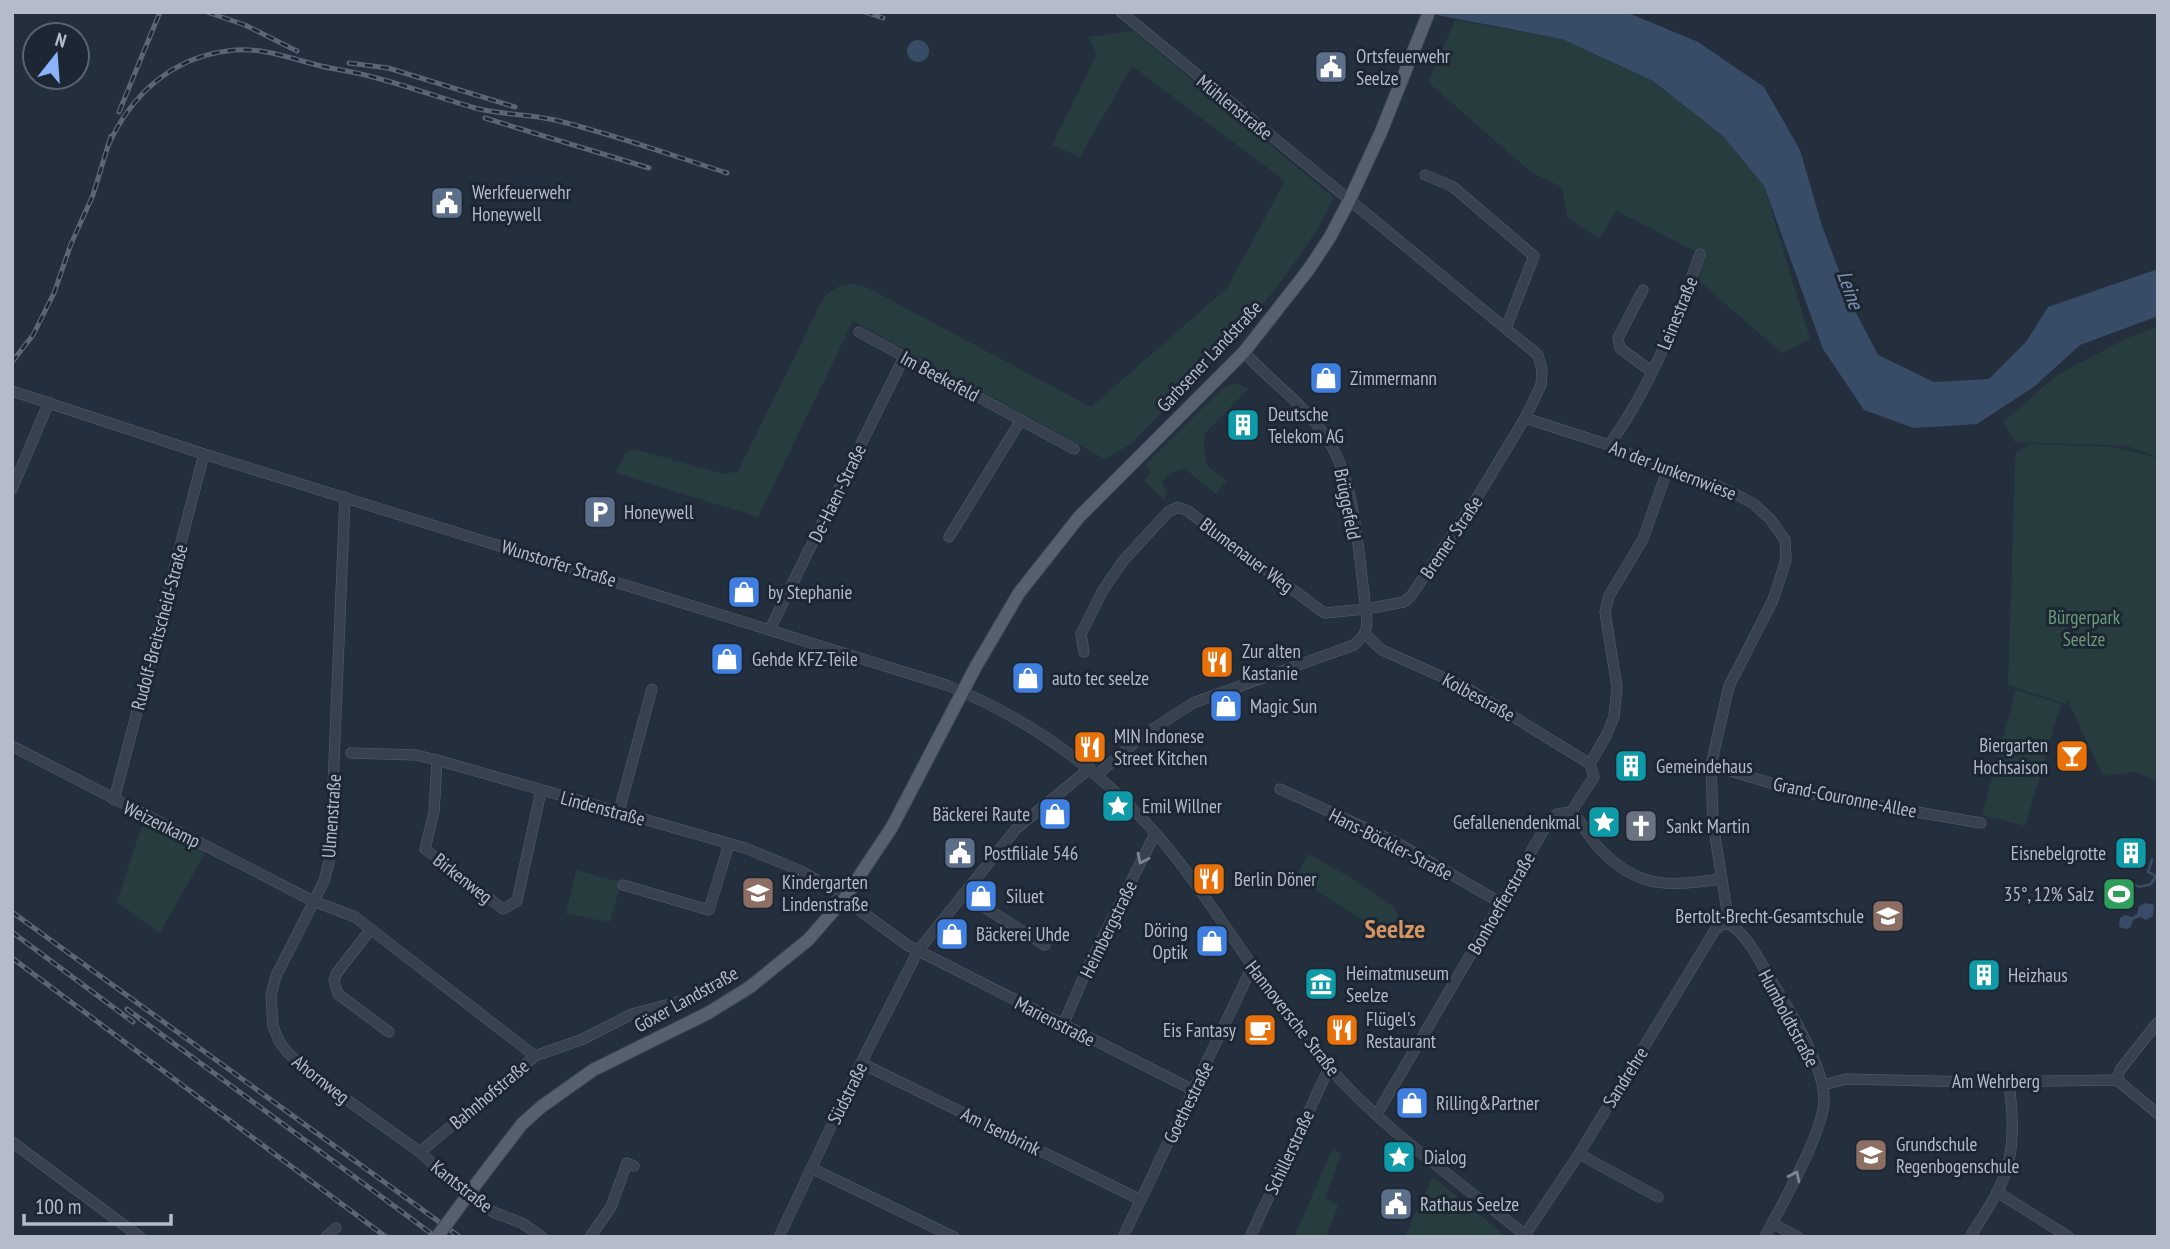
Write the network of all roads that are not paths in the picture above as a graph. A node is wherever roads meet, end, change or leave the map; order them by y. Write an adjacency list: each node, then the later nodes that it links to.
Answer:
1 (1121, 12): 4 (street, Mühlenstraße)
2 (1429, 12): 4 (main road, Garbsener Landstraße)
3 (1424, 175): 7 (street)
4 (1349, 201): 7 (street, Bremer Straße); 9 (main road, Garbsener Landstraße)
5 (1700, 254): 11 (street, Leinestraße)
6 (1643, 290): 11 (street, Leinestraße)
7 (1506, 327): 14 (street, Bremer Straße)
8 (859, 332): 10 (street, Im Beekefeld)
9 (1244, 352): 23 (street, Brüggefeld); 28 (main road, Garbsener Landstraße)
10 (904, 357): 15 (street, Im Beekefeld); 24 (street, De-Haen-Straße)
11 (1653, 372): 16 (street, Leinestraße)
12 (12, 391): 13 (street, Wunstorfer Straße)
13 (48, 402): 18 (street, Wunstorfer Straße); 20 (street)
14 (1525, 418): 16 (street, An der Junkernwiese); 23 (street, Bremer Straße)
15 (1021, 420): 17 (street, Im Beekefeld); 22 (street)
16 (1609, 445): 19 (street, An der Junkernwiese)
17 (1074, 449)
18 (204, 454): 21 (street, Wunstorfer Straße); 37 (street, Rudolf-Breitscheid-Straße)
19 (1667, 471): 32 (street); 33 (street, An der Junkernwiese)
20 (12, 489)
21 (345, 497): 24 (street, Wunstorfer Straße); 47 (street, Ulmenstraße)
22 (950, 537)
23 (1366, 609): 25 (street); 26 (street, Blumenauer Weg)
24 (770, 629): 28 (street, Wunstorfer Straße)
25 (1366, 635): 32 (street, Kolbestraße); 34 (street)
26 (1084, 652)
27 (652, 689): 38 (street)
28 (963, 691): 34 (street, Wunstorfer Straße); 46 (main road, Göxer Landstraße)
29 (12, 746): 37 (street, Weizenkamp)
30 (351, 753): 31 (street, Lindenstraße)
31 (437, 760): 36 (street, Lindenstraße); 36 (street, Birkenweg)
32 (1590, 764): 39 (street)
33 (1711, 765): 40 (street, Grand-Couronne-Allee); 43 (street, An der Junkernwiese)
34 (1094, 771): 41 (street, Hannoversche Straße); 45 (street, Südstraße)
35 (1280, 789): 48 (street, Hans-Böckler-Straße)
36 (541, 791): 38 (street, Lindenstraße)
37 (114, 800): 47 (street, Weizenkamp)
38 (619, 811): 42 (street, Lindenstraße)
39 (1571, 812): 43 (street); 48 (street, Bonhoefferstraße)
40 (1981, 823)
41 (1155, 834): 53 (street, Hannoversche Straße); 56 (street, Heimbergstraße, one-way to 56)
42 (729, 844): 44 (street); 46 (street, Lindenstraße)
43 (1720, 878): 49 (street, An der Junkernwiese)
44 (623, 886)
45 (963, 894): 51 (street); 52 (street, Südstraße)
46 (844, 899): 52 (street, Marienstraße); 80 (main road, Göxer Landstraße, bridge)
47 (313, 901): 50 (street); 68 (street, Ahornweg)
48 (1501, 903): 65 (street, Bonhoefferstraße)
49 (1729, 924): 63 (street, Humboldtstraße); 69 (street, Sandrehre)
50 (372, 929): 57 (street); 58 (street)
51 (1045, 945)
52 (918, 951): 56 (street, Marienstraße); 59 (street, Südstraße)
53 (1252, 967): 60 (street, Hannoversche Straße); 64 (street, Goethestraße)
54 (681, 1001): 58 (street, Bahnhofstraße)
55 (2158, 1022): 61 (street)
56 (1063, 1025): 64 (street, Marienstraße)
57 (389, 1032)
58 (535, 1056): 68 (street, Bahnhofstraße)
59 (861, 1063): 71 (street, Südstraße); 74 (street, Am Isenbrink)
60 (1329, 1068): 65 (street, Hannoversche Straße); 86 (street, Schillerstraße)
61 (2117, 1080): 62 (street, Am Wehrberg); 66 (street)
62 (2009, 1082): 63 (street, Am Wehrberg); 72 (street)
63 (1823, 1085): 75 (street, Humboldtstraße, one-way to 63)
64 (1193, 1090): 74 (street, Goethestraße)
65 (1377, 1114): 77 (street, Hannoversche Straße)
66 (2158, 1114)
67 (12, 1142): 78 (street)
68 (420, 1152): 81 (street, Kantstraße)
69 (1579, 1154): 73 (street); 77 (street, Sandrehre)
70 (634, 1166): 82 (street)
71 (811, 1168): 83 (street, Südstraße); 84 (street)
72 (1997, 1192): 89 (street); 90 (street)
73 (1658, 1197)
74 (1141, 1199): 85 (street, Goethestraße)
75 (1772, 1223): 87 (street, Humboldtstraße); 88 (street)
76 (336, 1228): 79 (street)
77 (1526, 1236)
78 (140, 1237)
79 (326, 1237)
80 (437, 1237)
81 (542, 1237)
82 (590, 1237)
83 (779, 1237)
84 (954, 1237)
85 (1123, 1237)
86 (1250, 1237)
87 (1765, 1237)
88 (1798, 1237)
89 (1970, 1237)
90 (2069, 1237)

